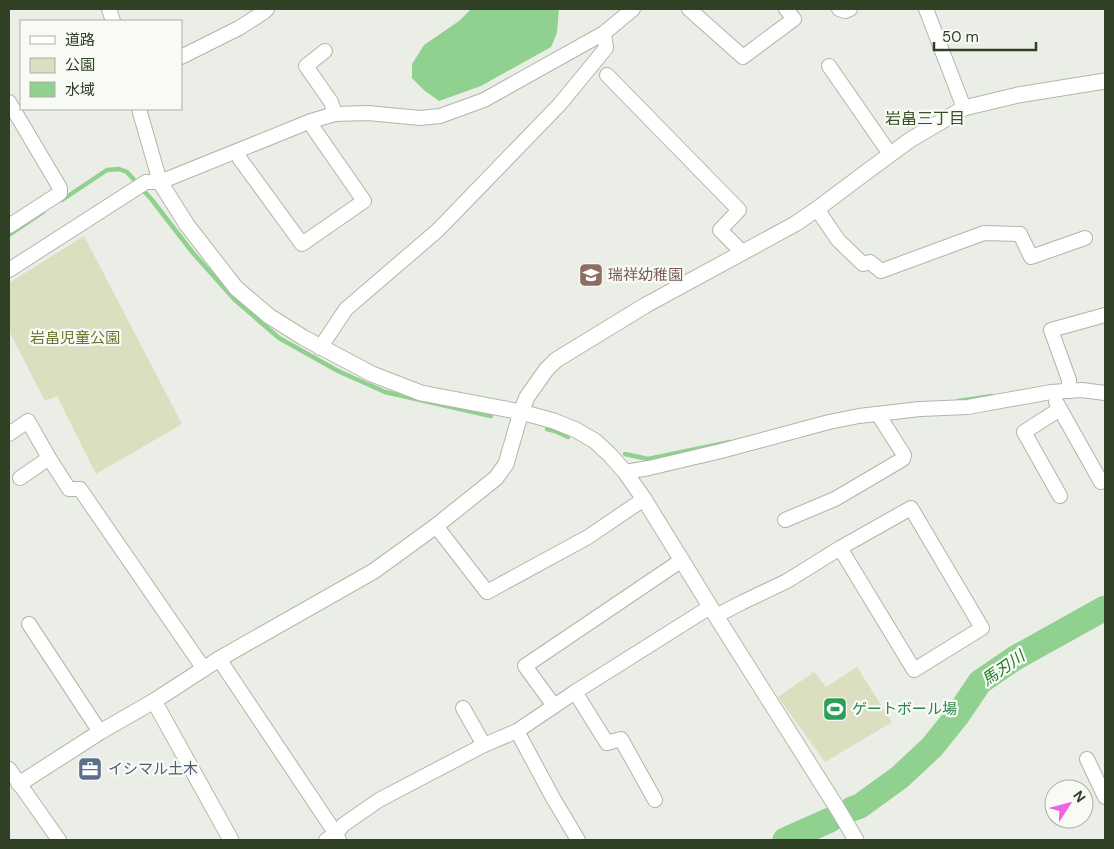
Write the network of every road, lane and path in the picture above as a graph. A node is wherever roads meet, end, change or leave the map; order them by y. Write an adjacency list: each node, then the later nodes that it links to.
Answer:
1 (266, 9): 10 (street)
2 (633, 9): 8 (street)
3 (689, 9): 4 (street)
4 (786, 9)
5 (839, 9): 6 (street)
6 (850, 9)
7 (926, 9): 15 (street)
8 (604, 33): 17 (street); 28 (street)
9 (325, 51): 17 (street)
10 (182, 56)
11 (828, 66): 20 (street)
12 (607, 75): 25 (street)
13 (1105, 81): 15 (street)
14 (9, 102): 23 (street)
15 (964, 108): 20 (street)
16 (139, 110): 21 (street)
17 (335, 114): 18 (street)
18 (311, 121): 19 (street); 19 (street)
19 (237, 152): 21 (street)
20 (890, 154): 22 (street)
21 (160, 182): 26 (street); 28 (street)
22 (817, 209): 24 (street); 25 (street)
23 (9, 226)
24 (1085, 238)
25 (742, 252): 33 (street)
26 (9, 270)
27 (1105, 314): 29 (street)
28 (320, 348): 33 (street)
29 (1069, 391): 30 (street); 31 (street)
30 (1052, 392): 32 (street); 34 (street)
31 (1105, 393)
32 (1060, 409): 39 (street); 40 (street)
33 (521, 412): 37 (street); 43 (street)
34 (880, 414): 37 (street); 42 (street)
35 (9, 434): 36 (street)
36 (48, 458): 38 (street); 49 (street)
37 (625, 472): 41 (street)
38 (20, 478)
39 (1101, 482)
40 (1060, 496)
41 (644, 499): 43 (street); 45 (street)
42 (785, 520)
43 (436, 526): 48 (street)
44 (840, 548): 44 (street); 46 (street)
45 (682, 560): 46 (street); 52 (street)
46 (713, 611): 50 (street); 66 (street)
47 (29, 624): 55 (street)
48 (219, 660): 49 (street); 62 (street)
49 (204, 669): 51 (street)
50 (575, 692): 52 (street); 61 (street)
51 (154, 701): 55 (street); 64 (street)
52 (554, 706): 54 (street)
53 (463, 708): 56 (street)
54 (517, 731): 56 (street); 65 (street)
55 (100, 732): 59 (street)
56 (484, 745): 62 (street)
57 (1087, 759): 60 (street)
58 (9, 768): 59 (street)
59 (14, 787): 63 (street)
60 (1105, 797)
61 (655, 800)
62 (334, 838)
63 (59, 840)
64 (231, 840)
65 (578, 840)
66 (856, 840)

